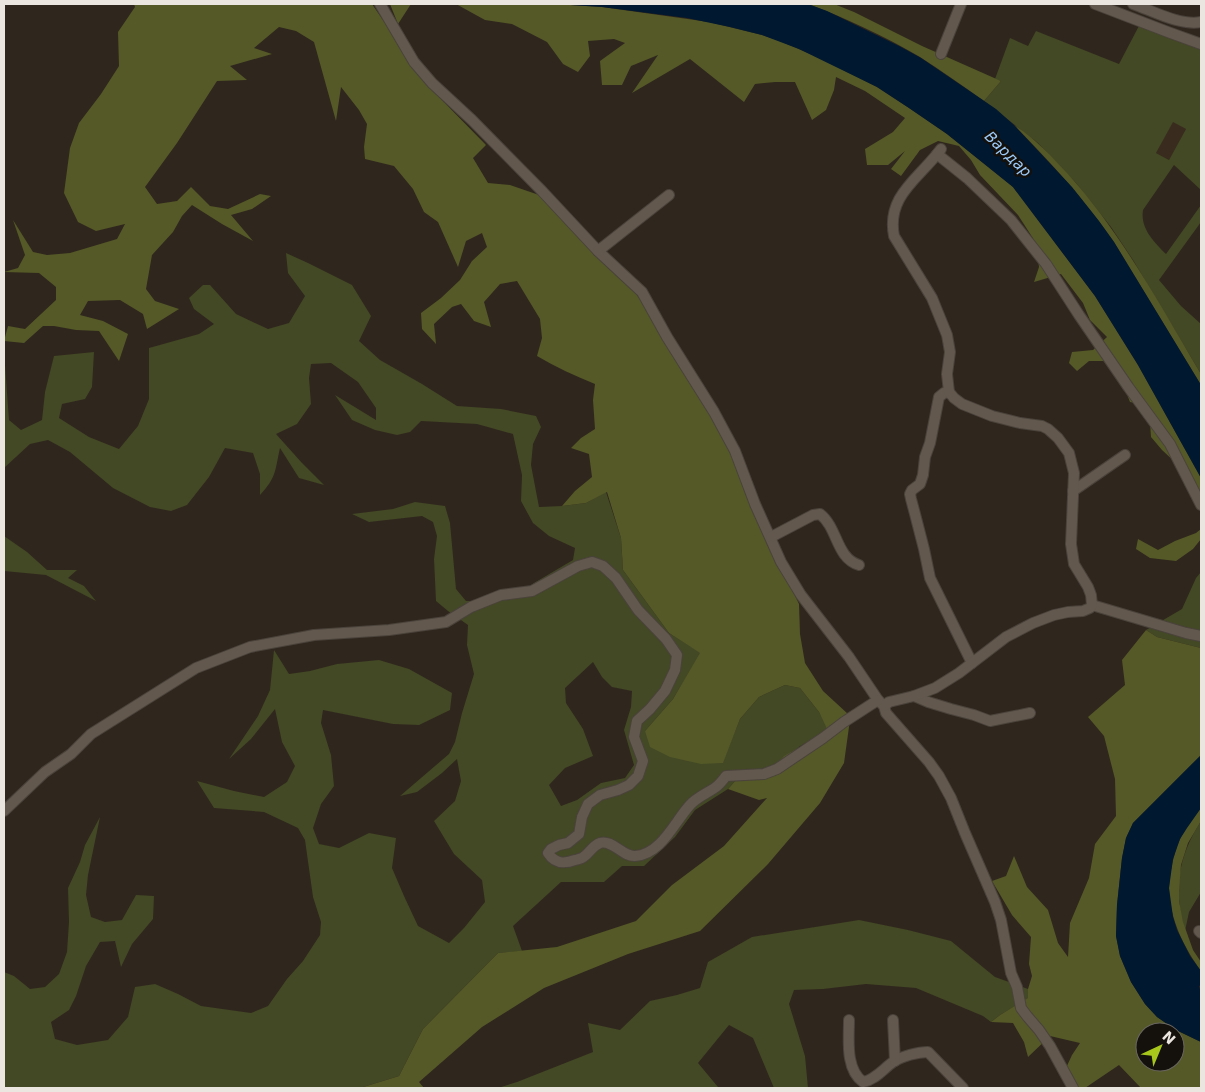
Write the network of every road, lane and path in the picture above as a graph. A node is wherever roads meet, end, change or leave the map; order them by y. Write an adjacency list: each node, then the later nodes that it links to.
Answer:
1 (380, 4): 9 (street)
2 (961, 4): 7 (street)
3 (1095, 4): 6 (street)
4 (1133, 4): 5 (street)
5 (1201, 22)
6 (1201, 44)
7 (941, 54)
8 (669, 195): 9 (street)
9 (598, 250): 14 (street)
10 (949, 392): 12 (street); 13 (street); 18 (street)
11 (1125, 455): 12 (street)
12 (1073, 491): 16 (street)
13 (1201, 505)
14 (771, 537): 15 (street); 20 (street)
15 (859, 565)
16 (1092, 605): 17 (street); 18 (street)
17 (1201, 636)
18 (972, 663): 19 (street)
19 (914, 696): 20 (street); 21 (street)
20 (881, 703): 22 (street); 27 (street)
21 (1030, 713)
22 (4, 812)
23 (849, 1020): 25 (street)
24 (893, 1020): 25 (street)
25 (895, 1061): 26 (street)
26 (962, 1088)
27 (1073, 1088)

